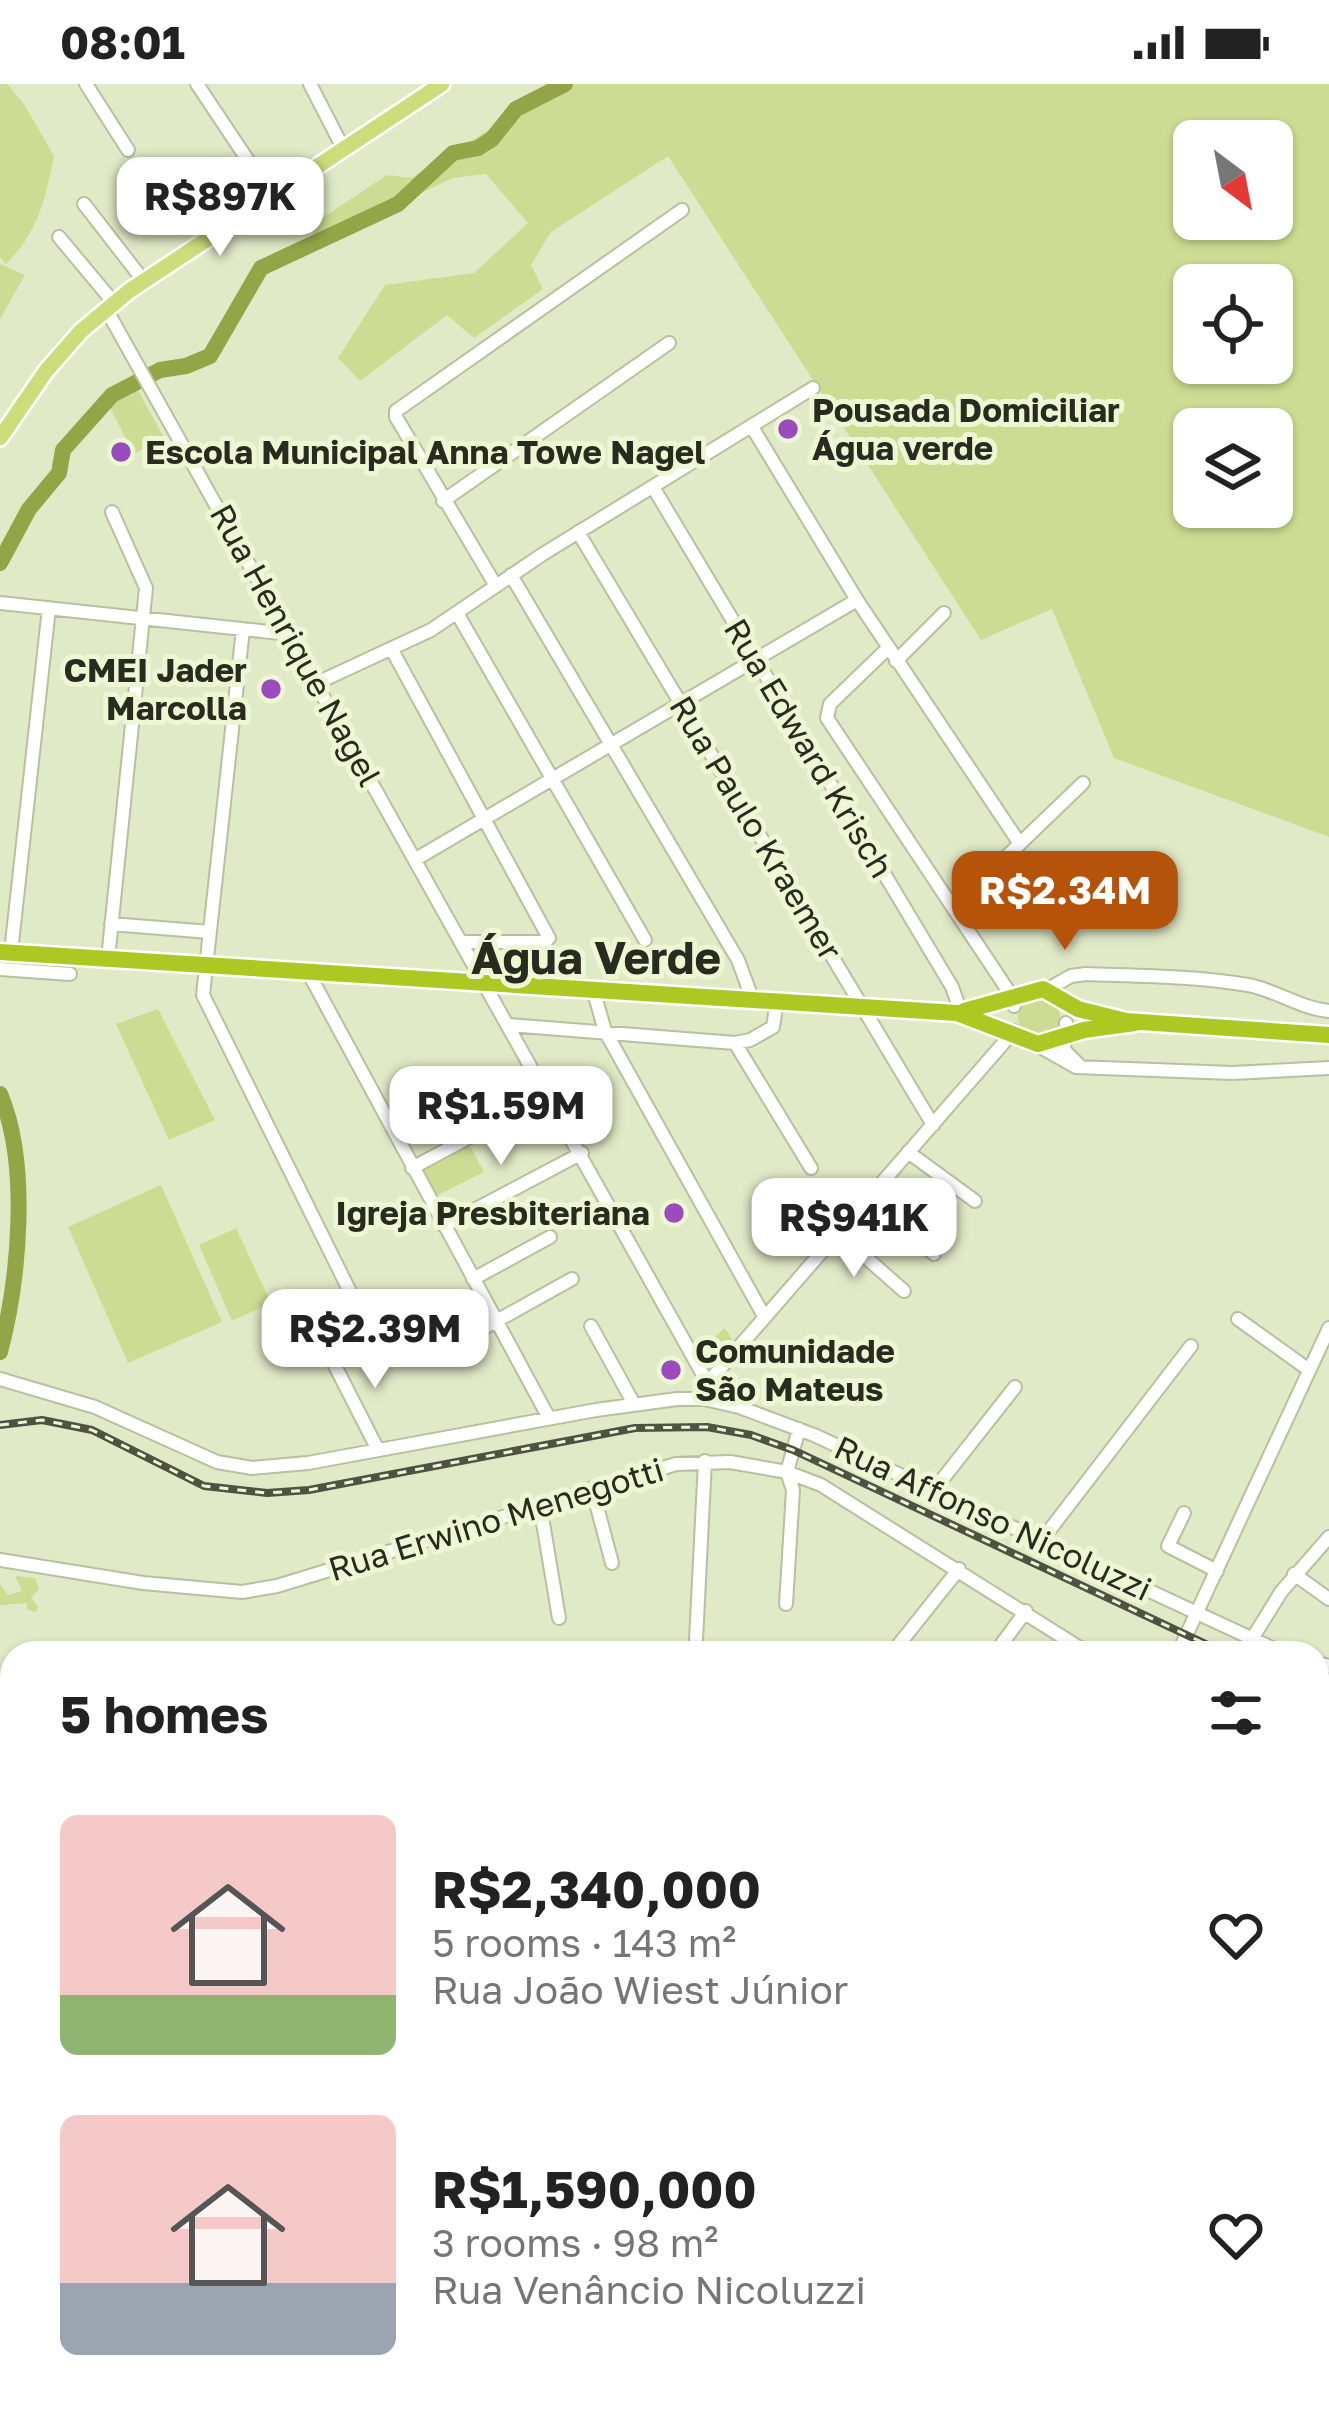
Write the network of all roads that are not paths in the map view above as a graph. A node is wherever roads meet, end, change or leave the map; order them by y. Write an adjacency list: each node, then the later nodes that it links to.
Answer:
1 (86, 84): 6 (street)
2 (197, 84): 7 (street)
3 (310, 84): 5 (street)
4 (442, 84): 5 (main road)
5 (343, 148): 7 (main road)
6 (128, 150)
7 (271, 195): 11 (main road)
8 (84, 204): 11 (street)
9 (682, 210): 18 (street)
10 (59, 237): 12 (street, Rua Henrique Nagel)
11 (143, 280): 12 (main road)
12 (110, 306): 16 (main road); 30 (street, Rua Henrique Nagel)
13 (669, 344): 18 (street)
14 (813, 388): 15 (street)
15 (752, 427): 17 (street); 23 (street)
16 (0, 438)
17 (653, 487): 20 (street); 33 (street, Rua Edward Krisch)
18 (443, 501): 22 (street)
19 (112, 512): 28 (street)
20 (578, 532): 21 (street); 36 (street, Rua Paulo Kraemer)
21 (511, 575): 22 (street); 37 (street)
22 (496, 586): 26 (street)
23 (856, 600): 31 (street); 33 (street)
24 (0, 603): 25 (street)
25 (49, 608): 28 (street); 48 (street)
26 (457, 613): 32 (street); 38 (street)
27 (944, 613): 34 (street)
28 (144, 618): 29 (street); 44 (street)
29 (243, 629): 30 (street); 45 (street)
30 (289, 634): 35 (street, Rua Henrique Nagel)
31 (888, 648): 34 (street); 43 (street)
32 (392, 650): 35 (street); 40 (street)
33 (755, 657): 36 (street); 63 (street, Rua Edward Krisch)
34 (896, 661): 41 (street)
35 (317, 683): 42 (street, Rua Henrique Nagel)
36 (680, 702): 37 (street); 61 (street, Rua Paulo Kraemer)
37 (611, 743): 38 (street); 58 (street)
38 (553, 777): 40 (street); 46 (street)
39 (1083, 783): 41 (street)
40 (485, 818): 42 (street); 47 (street)
41 (1020, 844): 43 (street)
42 (416, 859): 47 (street, Rua Henrique Nagel)
43 (953, 908): 55 (street)
44 (111, 924): 45 (street); 49 (street)
45 (210, 932): 50 (street)
46 (646, 940)
47 (463, 942): 56 (street, Rua Henrique Nagel)
48 (6, 952): 49 (highway)
49 (108, 958): 50 (highway)
50 (206, 965): 52 (highway); 92 (street)
51 (0, 969): 53 (street)
52 (308, 972): 56 (highway); 79 (street)
53 (70, 974)
54 (1096, 974): 62 (street); 64 (street); 64 (street)
55 (1000, 978): 59 (street); 65 (street)
56 (485, 982): 57 (highway); 67 (street, Rua Henrique Nagel)
57 (593, 989): 58 (highway); 68 (street)
58 (752, 998): 60 (highway)
59 (1017, 1000): 64 (highway); 65 (highway); 70 (highway)
60 (777, 1001): 61 (highway); 71 (street)
61 (862, 1006): 63 (highway); 76 (street, Rua Paulo Kraemer)
62 (1329, 1011)
63 (959, 1012): 65 (highway)
64 (1061, 1014): 66 (highway); 66 (highway); 70 (highway); 73 (street)
65 (985, 1015): 70 (highway); 72 (street)
66 (1135, 1023): 69 (highway)
67 (509, 1025): 68 (street); 78 (street, Rua Henrique Nagel)
68 (604, 1030): 71 (street); 90 (street)
69 (1329, 1035)
70 (1021, 1036): 72 (street); 73 (street)
71 (735, 1043): 80 (street)
72 (995, 1053): 76 (street)
73 (1082, 1067): 74 (street)
74 (1329, 1068)
75 (509, 1115): 79 (street)
76 (933, 1125): 77 (street)
77 (909, 1150): 81 (street); 82 (street)
78 (581, 1154): 83 (street); 101 (street, Rua Henrique Nagel)
79 (412, 1168): 83 (street)
80 (812, 1168)
81 (867, 1198): 84 (street); 86 (street)
82 (977, 1198)
83 (444, 1226): 88 (street)
84 (837, 1232): 89 (street); 90 (street)
85 (550, 1238): 88 (street)
86 (934, 1255)
87 (572, 1279): 93 (street)
88 (473, 1280): 93 (street)
89 (904, 1291)
90 (764, 1316): 101 (street)
91 (1238, 1319): 99 (street)
92 (364, 1320)
93 (496, 1322): 96 (street); 105 (street)
94 (591, 1326): 104 (street)
95 (1329, 1328): 99 (street)
96 (464, 1339)
97 (1192, 1346): 115 (street)
98 (329, 1354): 107 (street)
99 (1310, 1370): 119 (street)
100 (0, 1379): 107 (street, Rua Affonso Nicoluzzi)
101 (706, 1380): 103 (street)
102 (1015, 1387): 111 (street)
103 (704, 1400): 104 (street, Rua Affonso Nicoluzzi); 106 (street, Rua Affonso Nicoluzzi)
104 (634, 1404): 105 (street, Rua Affonso Nicoluzzi)
105 (548, 1418): 107 (street, Rua Affonso Nicoluzzi)
106 (800, 1429): 109 (street); 111 (street, Rua Affonso Nicoluzzi)
107 (379, 1450)
108 (705, 1461): 109 (street, Rua Erwino Menegotti); 110 (street, Rua Erwino Menegotti); 127 (street)
109 (788, 1472): 118 (street, Rua Erwino Menegotti); 122 (street)
110 (592, 1488): 112 (street, Rua Erwino Menegotti); 117 (street)
111 (934, 1490): 115 (street, Rua Affonso Nicoluzzi)
112 (540, 1505): 116 (street, Rua Erwino Menegotti); 125 (street)
113 (1184, 1514): 119 (street)
114 (1329, 1537): 120 (street)
115 (1042, 1540): 124 (street, Rua Affonso Nicoluzzi)
116 (0, 1560)
117 (612, 1563)
118 (959, 1569): 123 (street, Rua Erwino Menegotti); 128 (street)
119 (1216, 1570): 124 (street)
120 (1294, 1574): 121 (street); 126 (street)
121 (1329, 1599)
122 (787, 1604)
123 (1026, 1611): 129 (street); 130 (street, Rua Erwino Menegotti)
124 (1197, 1613): 126 (street, Rua Affonso Nicoluzzi); 131 (street)
125 (559, 1618)
126 (1252, 1639): 132 (street, Rua Affonso Nicoluzzi)
127 (696, 1640)
128 (902, 1641)
129 (1004, 1641)
130 (1070, 1641)
131 (1184, 1641)
132 (1256, 1641)

